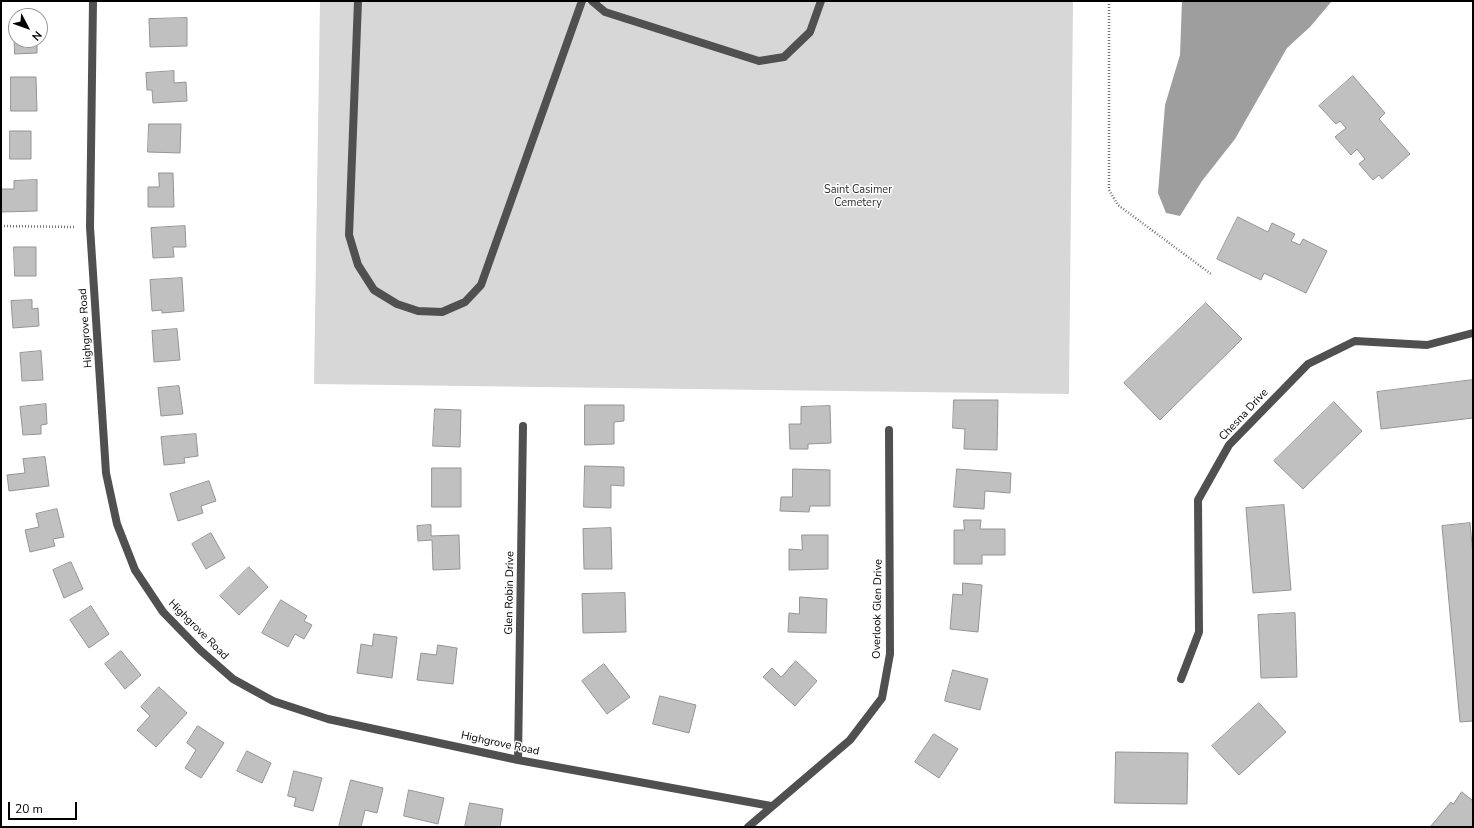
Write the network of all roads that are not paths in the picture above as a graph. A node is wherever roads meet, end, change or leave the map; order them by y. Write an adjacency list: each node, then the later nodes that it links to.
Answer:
1 (92, 1): 10 (street, Highgrove Road)
2 (358, 1): 3 (street)
3 (582, 1)
4 (592, 1): 5 (street)
5 (821, 1)
6 (1473, 333): 9 (street, Chesna Drive)
7 (523, 426): 10 (street, Glen Robin Drive)
8 (889, 430): 11 (street, Overlook Glen Drive)
9 (1181, 679)
10 (518, 760): 11 (street, Highgrove Road)
11 (771, 806): 12 (street, Overlook Glen Drive)
12 (748, 827)

